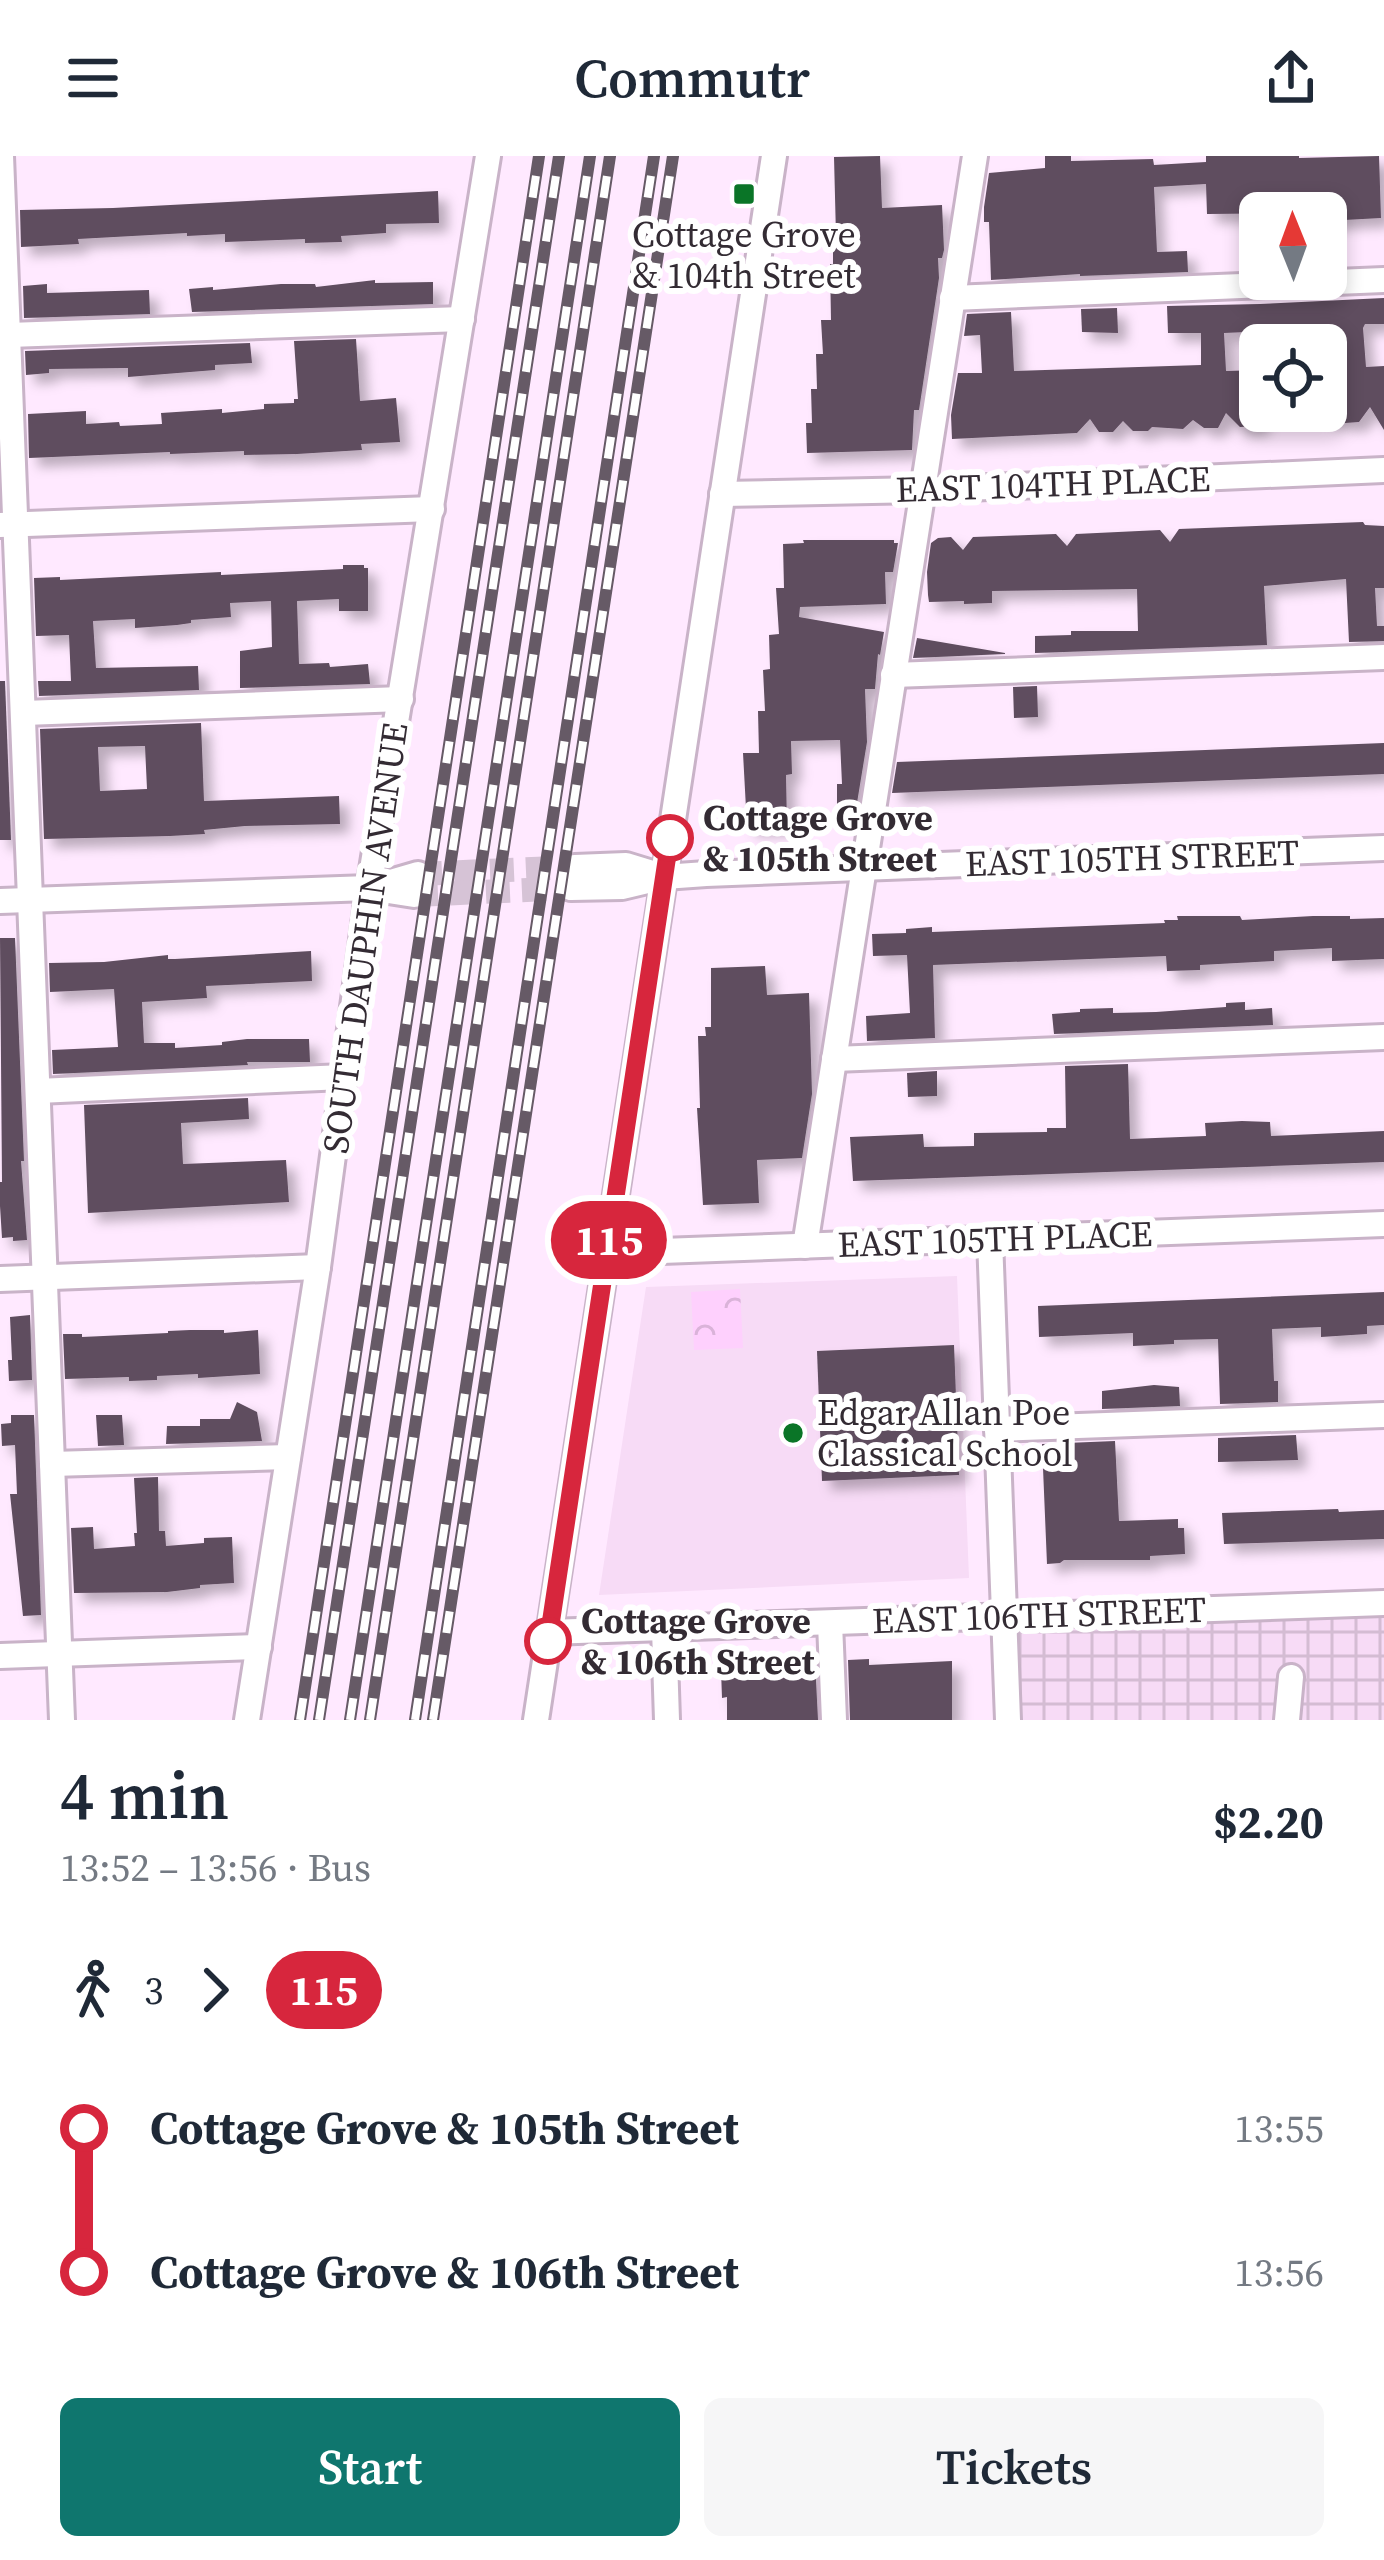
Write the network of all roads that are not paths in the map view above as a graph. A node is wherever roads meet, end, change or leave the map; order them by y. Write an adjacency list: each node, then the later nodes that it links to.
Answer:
1 (2, 156): 8 (street)
2 (488, 156): 7 (street, SOUTH DAUPHIN AVENUE)
3 (774, 156): 11 (street)
4 (975, 156): 6 (street)
5 (1384, 280): 6 (street)
6 (952, 298): 10 (street)
7 (462, 319): 8 (street); 12 (street, SOUTH DAUPHIN AVENUE)
8 (10, 335): 13 (street)
9 (1384, 470): 10 (street, EAST 104TH PLACE)
10 (921, 490): 11 (street, EAST 104TH PLACE); 15 (street)
11 (722, 494): 20 (street)
12 (432, 509): 13 (street); 16 (street, SOUTH DAUPHIN AVENUE)
13 (9, 525): 17 (street)
14 (1384, 658): 15 (street)
15 (893, 675): 19 (street)
16 (400, 699): 17 (street); 23 (street, SOUTH DAUPHIN AVENUE)
17 (24, 713): 24 (street)
18 (1384, 848): 19 (street, EAST 105TH STREET)
19 (863, 868): 20 (street, EAST 105TH STREET); 27 (street)
20 (664, 877): 21 (street, EAST 105TH STREET); 33 (street)
21 (573, 878)
22 (416, 884): 23 (street)
23 (369, 888): 24 (street); 28 (street, SOUTH DAUPHIN AVENUE)
24 (31, 900): 25 (street); 29 (street)
25 (0, 902)
26 (1384, 1037): 27 (street)
27 (834, 1059): 32 (street)
28 (344, 1077): 29 (street); 34 (street, SOUTH DAUPHIN AVENUE)
29 (38, 1091): 35 (street)
30 (1384, 1224): 31 (street, EAST 105TH PLACE)
31 (990, 1239): 32 (street, EAST 105TH PLACE); 38 (street)
32 (805, 1246): 33 (street, EAST 105TH PLACE)
33 (607, 1253): 45 (street)
34 (318, 1267): 35 (street); 39 (street, SOUTH DAUPHIN AVENUE)
35 (46, 1277): 36 (street); 40 (street)
36 (0, 1279)
37 (1384, 1414): 38 (street)
38 (997, 1429): 42 (street)
39 (288, 1457): 40 (street); 46 (street, SOUTH DAUPHIN AVENUE)
40 (52, 1464): 47 (street)
41 (1384, 1603): 42 (street, EAST 106TH STREET)
42 (1004, 1617): 43 (street, EAST 106TH STREET); 55 (street)
43 (830, 1623): 44 (street, EAST 106TH STREET); 54 (street)
44 (664, 1628): 45 (street, EAST 106TH STREET); 53 (street)
45 (549, 1632): 52 (street)
46 (259, 1647): 47 (street); 51 (street, SOUTH DAUPHIN AVENUE)
47 (59, 1654): 48 (street); 50 (street)
48 (0, 1656)
49 (1291, 1677): 56 (street)
50 (62, 1720)
51 (247, 1720)
52 (536, 1720)
53 (667, 1720)
54 (834, 1720)
55 (1008, 1720)
56 (1287, 1720)

